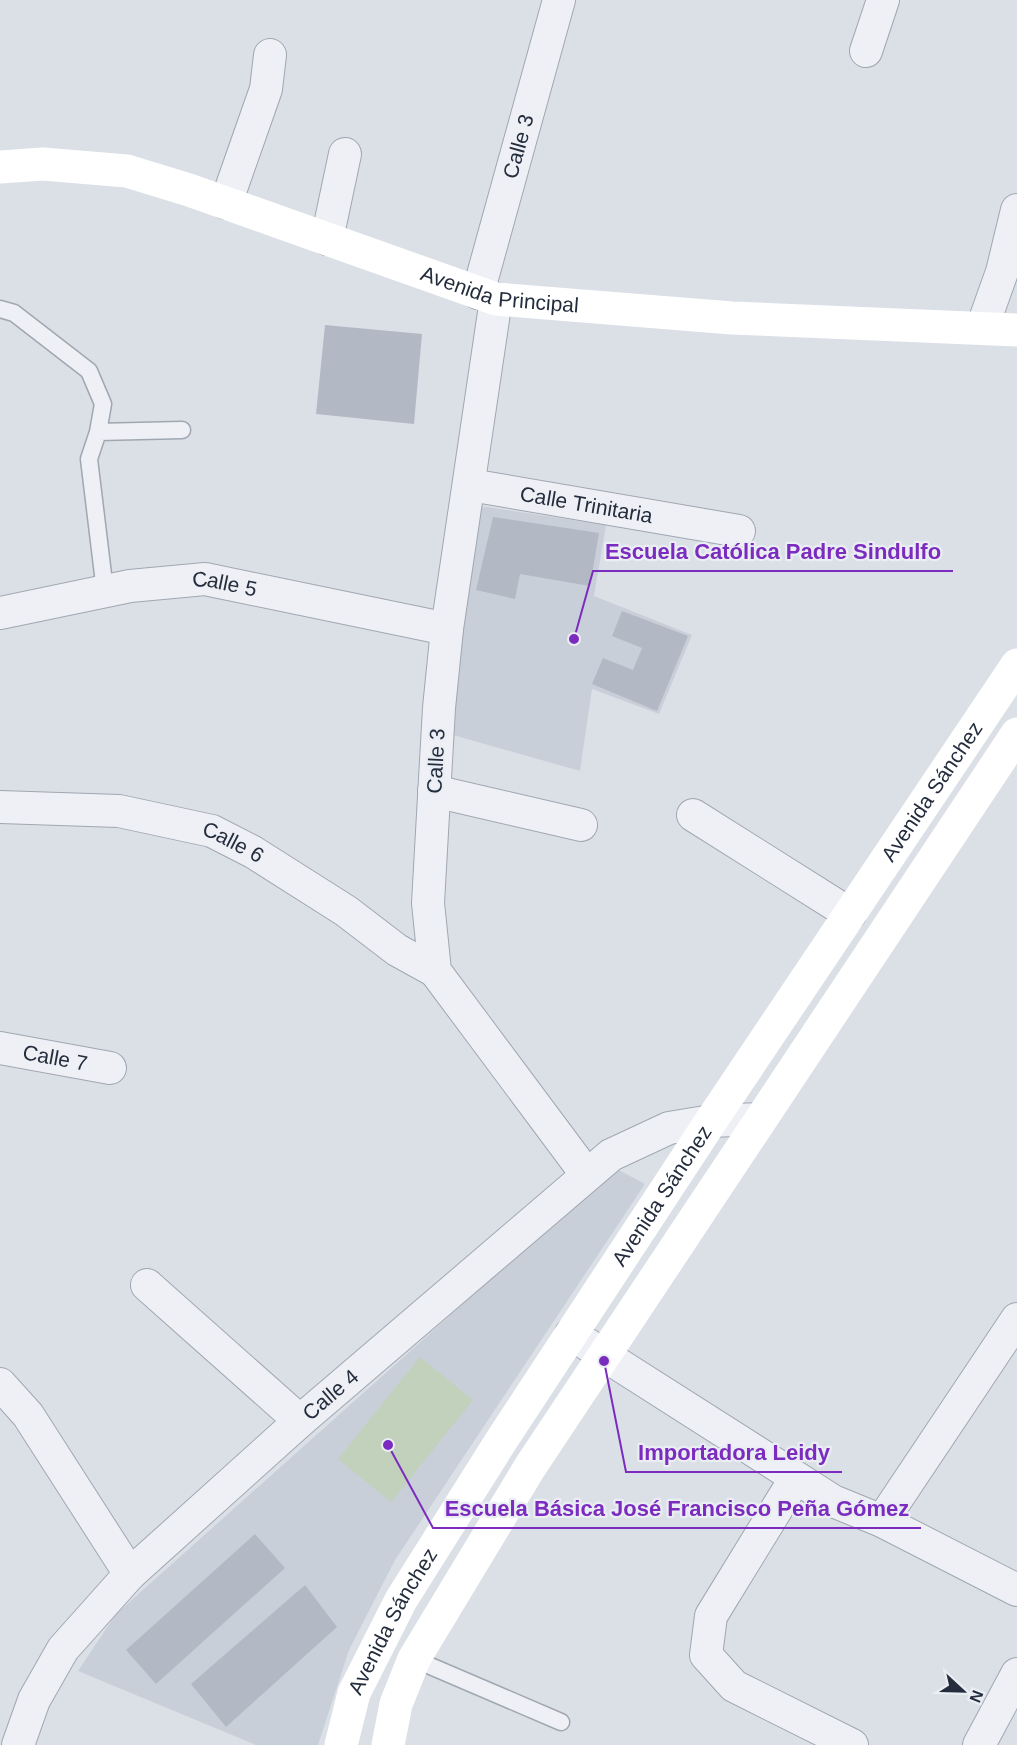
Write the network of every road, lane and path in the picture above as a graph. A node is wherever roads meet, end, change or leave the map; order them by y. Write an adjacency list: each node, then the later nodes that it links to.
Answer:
1 (559, 0): 10 (street, Calle 3)
2 (883, 0): 3 (street)
3 (866, 51)
4 (270, 55): 7 (street)
5 (345, 154): 9 (street)
6 (0, 167): 7 (street, Avenida Principal)
7 (226, 203): 9 (street, Avenida Principal)
8 (1017, 210): 12 (street)
9 (327, 239): 10 (street, Avenida Principal)
10 (487, 296): 12 (street, Avenida Principal); 16 (street, Calle 3)
11 (0, 309): 15 (lane)
12 (982, 328): 13 (street, Avenida Principal)
13 (1017, 330)
14 (182, 430): 15 (lane)
15 (98, 432): 18 (lane)
16 (470, 485): 17 (street, Calle Trinitaria); 20 (street, Calle 3)
17 (739, 531)
18 (105, 591): 19 (street, Calle 5); 20 (street, Calle 5)
19 (0, 613)
20 (447, 630): 23 (street, Calle 3)
21 (1017, 665): 27 (street, Avenida Sánchez)
22 (1017, 734): 31 (street, Avenida Sánchez)
23 (434, 791): 26 (street); 28 (street, Calle 3)
24 (0, 807): 28 (street, Calle 6)
25 (693, 815): 27 (street)
26 (581, 825)
27 (850, 914): 32 (street, Avenida Sánchez)
28 (435, 971): 33 (street)
29 (0, 1048): 30 (street, Calle 7)
30 (110, 1068)
31 (760, 1119): 32 (street, Calle 4); 37 (street, Avenida Sánchez)
32 (711, 1121): 33 (street, Calle 4); 35 (street, Avenida Sánchez)
33 (587, 1175): 39 (street, Calle 4)
34 (147, 1285): 39 (street)
35 (571, 1334): 37 (street); 48 (street, Avenida Sánchez)
36 (1012, 1338): 41 (street)
37 (605, 1356): 40 (street); 44 (street, Avenida Sánchez)
38 (0, 1384): 42 (street)
39 (300, 1421): 42 (street, Calle 4)
40 (795, 1479): 41 (street); 50 (street)
41 (882, 1521): 43 (street)
42 (130, 1574): 47 (street, Calle 4)
43 (1017, 1590)
44 (414, 1659): 46 (lane); 49 (street, Avenida Sánchez)
45 (1017, 1674): 51 (street)
46 (561, 1722)
47 (18, 1745)
48 (341, 1745)
49 (388, 1745)
50 (852, 1745)
51 (979, 1745)

